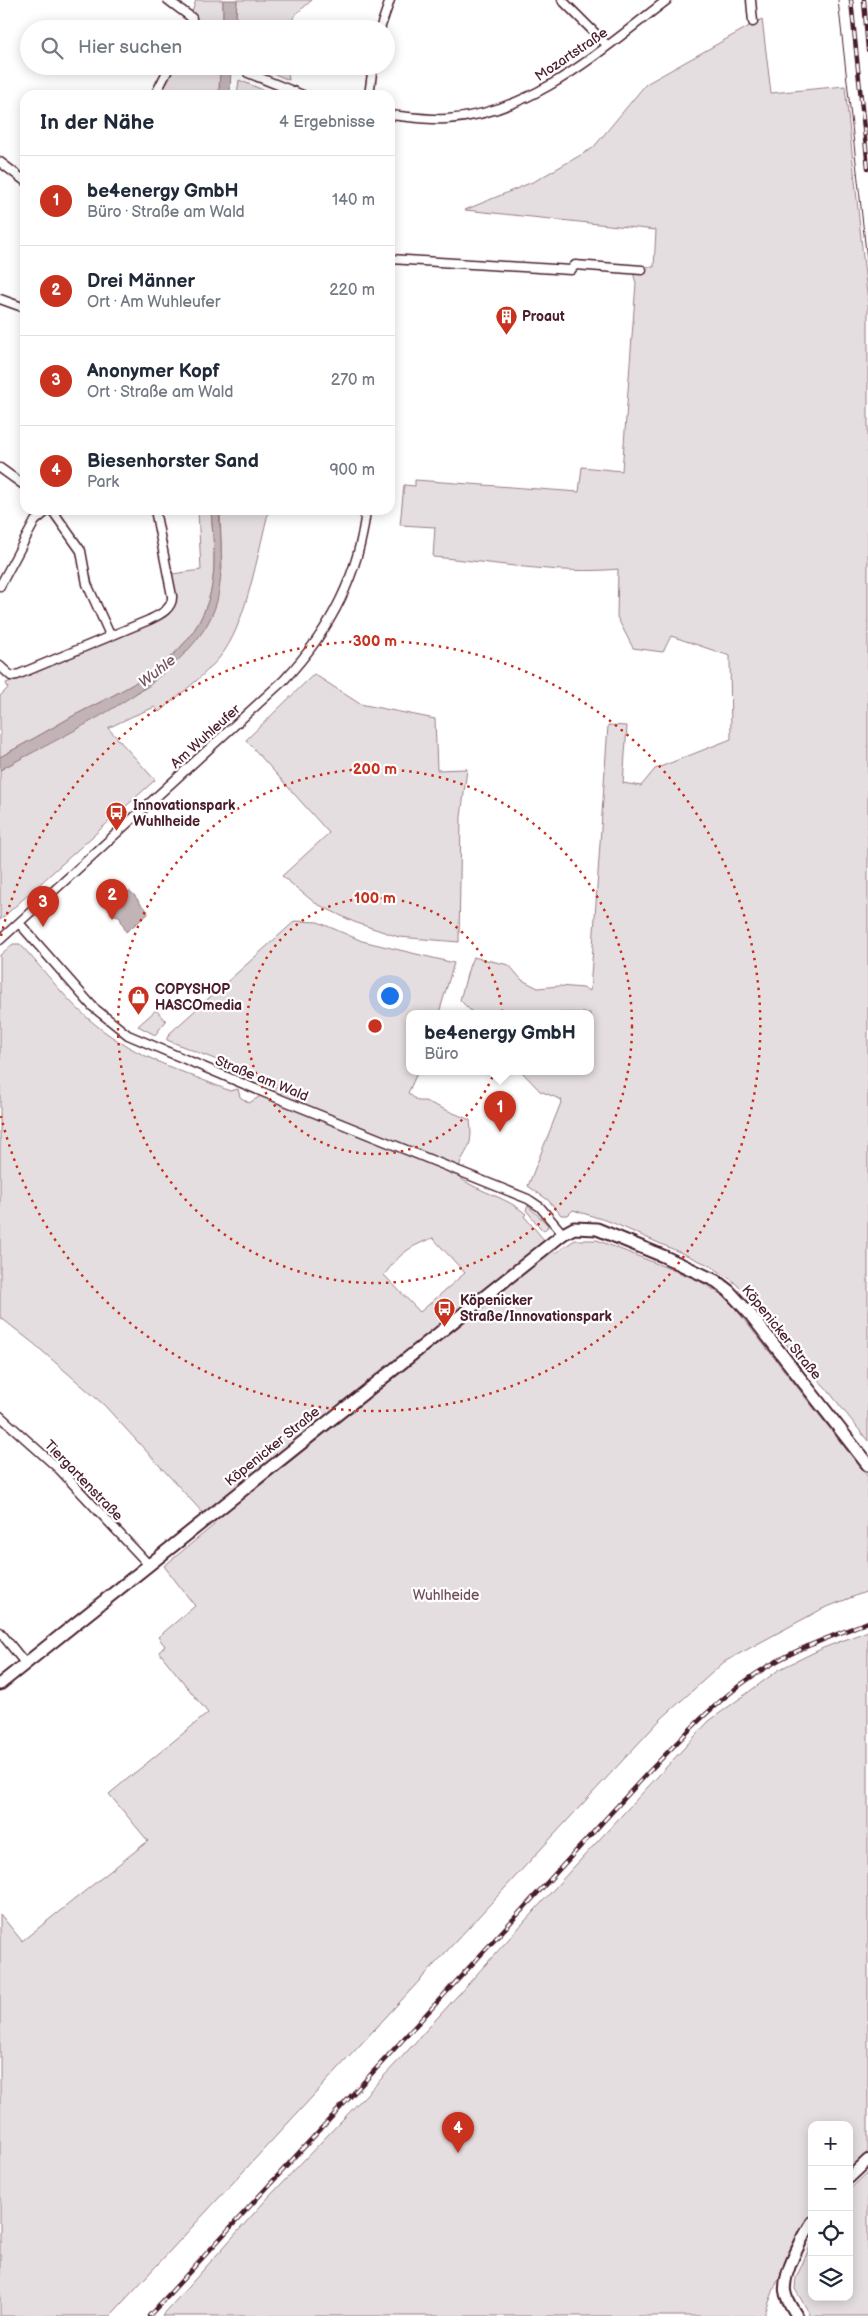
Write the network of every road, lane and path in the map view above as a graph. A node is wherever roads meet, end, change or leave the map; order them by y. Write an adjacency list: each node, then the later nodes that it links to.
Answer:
1 (168, 0): 6 (street)
2 (390, 0): 7 (street)
3 (562, 0): 9 (street)
4 (667, 0): 9 (street, Mozartstraße)
5 (751, 0): 8 (street)
6 (192, 20)
7 (383, 20)
8 (753, 22)
9 (608, 45): 16 (street, Mozartstraße)
10 (165, 75): 13 (street)
11 (253, 75): 14 (street)
12 (372, 75): 15 (street)
13 (158, 90)
14 (290, 90)
15 (370, 90)
16 (395, 115)
17 (0, 162): 18 (street)
18 (20, 177)
19 (395, 259): 20 (street)
20 (642, 270)
21 (0, 299): 22 (street)
22 (20, 306)
23 (0, 468): 24 (street)
24 (20, 482)
25 (42, 515): 29 (street)
26 (56, 515): 30 (street)
27 (156, 515): 30 (street)
28 (366, 515): 32 (street, Am Wuhleufer)
29 (0, 586)
30 (110, 635): 31 (street)
31 (0, 666)
32 (19, 923): 33 (street, Am Wuhleufer); 34 (street, Straße am Wald)
33 (0, 940)
34 (563, 1234): 36 (main road, Köpenicker Straße); 37 (main road, Köpenicker Straße)
35 (0, 1416): 37 (street, Tiergartenstraße)
36 (868, 1465)
37 (148, 1564): 39 (main road, Köpenicker Straße)
38 (0, 1632): 39 (street)
39 (25, 1663): 40 (main road, Köpenicker Straße)
40 (0, 1684)
41 (868, 2160): 42 (street)
42 (853, 2174)
43 (808, 2230): 44 (street)
44 (797, 2316)

